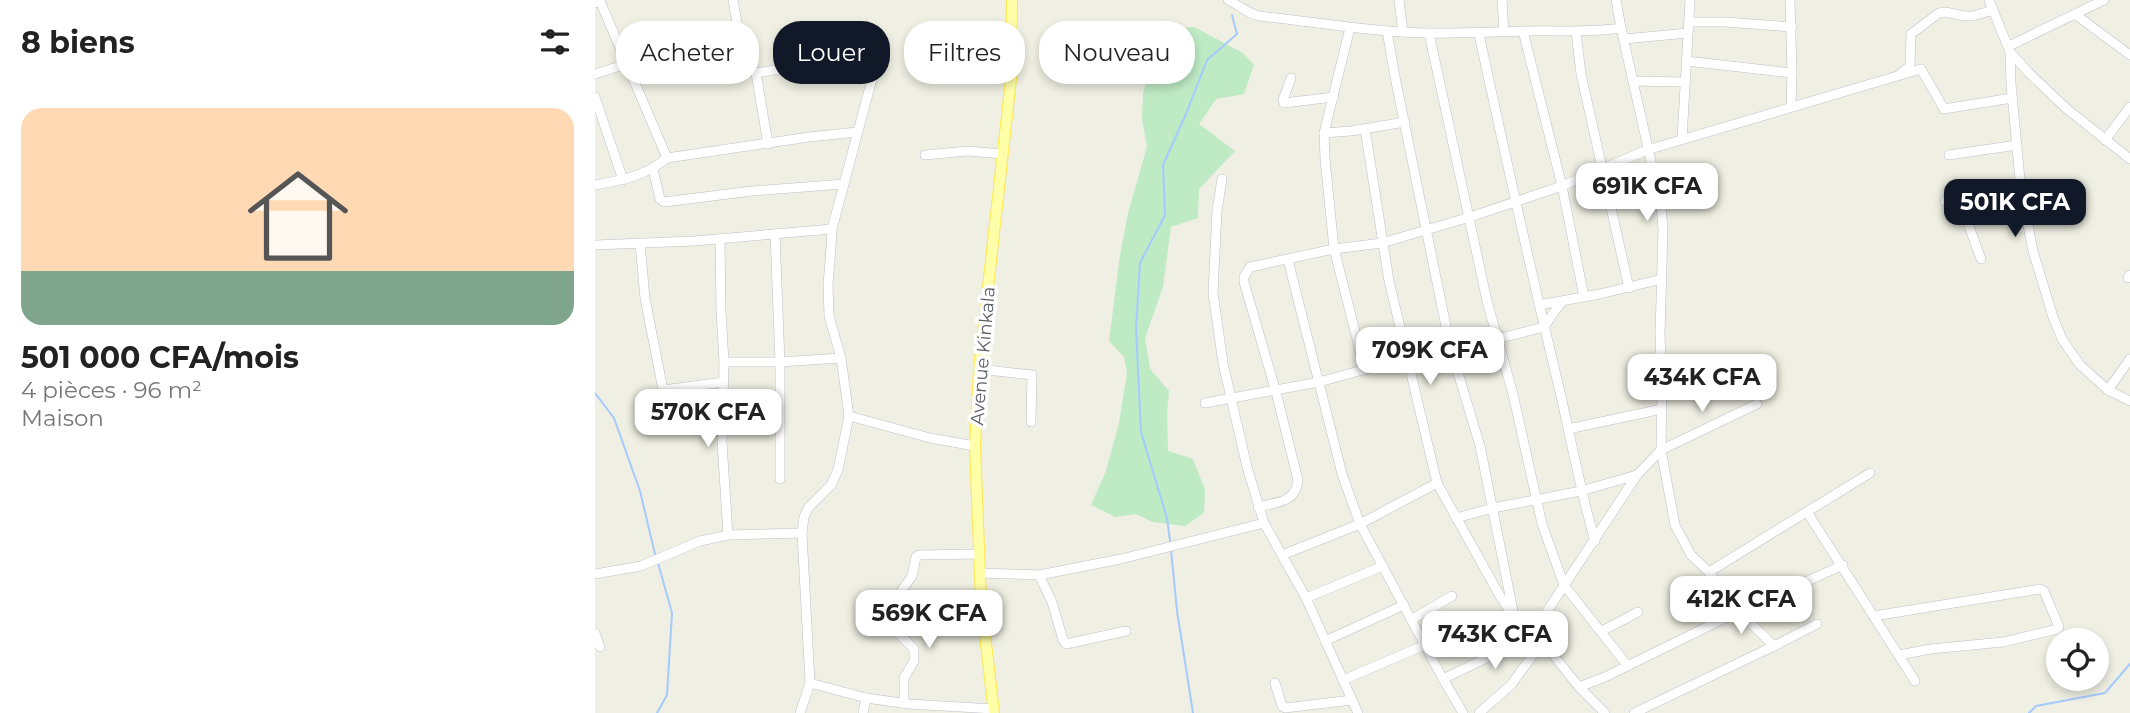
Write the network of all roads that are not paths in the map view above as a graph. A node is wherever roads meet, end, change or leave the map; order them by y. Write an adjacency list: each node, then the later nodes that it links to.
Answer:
1 (733, 0): 13 (street)
2 (1012, 0): 56 (main road, Avenue Kinkala)
3 (1228, 0): 16 (street)
4 (1399, 0): 20 (street)
5 (1502, 0): 21 (street)
6 (1616, 0): 17 (street)
7 (1690, 0): 14 (street)
8 (2104, 0): 12 (street)
9 (599, 1): 27 (street)
10 (1790, 1): 15 (street)
11 (1990, 3): 28 (street); 35 (street)
12 (2076, 15): 28 (street); 29 (street)
13 (737, 21)
14 (1689, 22): 15 (street); 24 (street)
15 (1792, 27): 33 (street)
16 (1350, 28): 18 (street); 42 (street)
17 (1621, 28): 22 (street); 26 (street)
18 (1387, 31): 20 (street); 46 (street)
19 (1523, 31): 21 (street); 22 (street); 66 (street)
20 (1403, 32): 23 (street)
21 (1504, 32): 25 (street)
22 (1576, 32): 61 (street)
23 (1429, 33): 25 (street); 71 (street)
24 (1688, 33): 26 (street); 30 (street)
25 (1479, 34): 69 (street)
26 (1624, 39): 37 (street)
27 (616, 41)
28 (2010, 49): 43 (street); 51 (street)
29 (2130, 55)
30 (1686, 61): 33 (street); 38 (street)
31 (616, 67): 34 (street)
32 (759, 73): 48 (street)
33 (1792, 73): 44 (street)
34 (595, 74)
35 (1897, 76): 43 (street); 44 (street)
36 (1291, 78): 42 (street)
37 (1633, 81): 38 (street); 54 (street)
38 (1685, 82): 50 (street)
39 (635, 84): 58 (street)
40 (758, 84): 52 (street)
41 (595, 97): 63 (street)
42 (1334, 97): 49 (street)
43 (2012, 98): 53 (street)
44 (1791, 107): 50 (street)
45 (2130, 107): 51 (street)
46 (1405, 122): 47 (street); 73 (street)
47 (1366, 129): 49 (street); 77 (street)
48 (857, 132): 52 (street); 64 (street)
49 (1324, 133): 79 (street)
50 (1682, 139): 54 (street)
51 (2105, 140): 59 (street)
52 (768, 144): 58 (street)
53 (2017, 145): 57 (street); 67 (street)
54 (1647, 150): 61 (street); 82 (street)
55 (925, 155): 56 (street)
56 (1002, 155): 95 (main road, Avenue Kinkala)
57 (1949, 155)
58 (667, 158): 60 (street)
59 (2130, 159)
60 (653, 169): 63 (street); 64 (street)
61 (1602, 170): 66 (street); 83 (street)
62 (1222, 179): 101 (street)
63 (623, 180): 65 (street)
64 (843, 184): 72 (street)
65 (595, 185)
66 (1562, 186): 69 (street); 84 (street)
67 (2021, 190): 68 (street); 99 (street)
68 (1965, 199): 70 (street); 80 (street)
69 (1515, 201): 71 (street); 86 (street)
70 (1945, 201)
71 (1470, 217): 73 (street); 88 (street)
72 (832, 229): 74 (street); 90 (street)
73 (1427, 230): 77 (street); 89 (street)
74 (775, 234): 75 (street); 94 (street)
75 (720, 239): 76 (street); 93 (street)
76 (640, 243): 78 (street); 97 (street)
77 (1383, 243): 79 (street); 91 (street)
78 (595, 245)
79 (1334, 249): 81 (street); 96 (street)
80 (1981, 259)
81 (1289, 260): 98 (street); 100 (street)
82 (1662, 279): 83 (street); 105 (street)
83 (1629, 288): 84 (street)
84 (1584, 297): 85 (street)
85 (1563, 301): 86 (street); 87 (street)
86 (1539, 304): 87 (street)
87 (1544, 327): 88 (street); 108 (street)
88 (1497, 339): 89 (street); 116 (street)
89 (1450, 346): 91 (street); 118 (street)
90 (841, 358): 94 (street); 106 (street)
91 (1406, 359): 96 (street); 114 (street)
92 (2130, 359): 99 (street)
93 (724, 362): 94 (street); 97 (street)
94 (780, 362): 113 (street)
95 (979, 369): 107 (street); 109 (main road, Avenue Kinkala)
96 (1365, 370): 98 (street)
97 (724, 382): 124 (street)
98 (1319, 382): 100 (street); 122 (street)
99 (2108, 390): 102 (street)
100 (1276, 391): 101 (street); 117 (street)
101 (1231, 398): 103 (street); 117 (street)
102 (2130, 401)
103 (1205, 403)
104 (1757, 404): 110 (street)
105 (1662, 409): 108 (street); 110 (street)
106 (849, 416): 109 (street); 123 (street)
107 (1031, 422)
108 (1569, 429): 115 (street)
109 (975, 446): 126 (main road, Avenue Kinkala)
110 (1661, 450): 112 (street); 130 (street)
111 (1870, 473): 119 (street)
112 (1637, 475): 115 (street); 125 (street)
113 (780, 479)
114 (1437, 483): 120 (street); 122 (street)
115 (1581, 491): 116 (street); 125 (street)
116 (1535, 499): 118 (street); 134 (street)
117 (1258, 508): 121 (street)
118 (1493, 508): 120 (street); 141 (street)
119 (1807, 512): 128 (street); 130 (street)
120 (1456, 518): 141 (street)
121 (1264, 523): 127 (street); 133 (street)
122 (1360, 524): 127 (street); 129 (street)
123 (802, 533): 124 (street); 158 (street)
124 (727, 535): 132 (street)
125 (1595, 541): 134 (street)
126 (979, 554): 131 (main road, Avenue Kinkala); 163 (street)
127 (1282, 555): 136 (street)
128 (1843, 565): 139 (street); 140 (street)
129 (1383, 566): 136 (street); 137 (street)
130 (1709, 572): 139 (street)
131 (980, 573): 133 (street); 164 (main road, Avenue Kinkala)
132 (595, 574)
133 (1039, 575): 144 (street)
134 (1564, 585): 145 (street); 146 (street)
135 (1452, 596): 142 (street)
136 (1305, 598): 148 (street)
137 (1404, 605): 142 (street); 148 (street)
138 (1638, 612): 145 (street)
139 (1739, 613): 151 (street); 154 (street)
140 (1874, 616): 153 (street); 153 (street)
141 (1514, 617): 146 (street)
142 (1411, 620): 150 (street)
143 (1817, 624): 151 (street)
144 (1126, 631)
145 (1602, 631): 154 (street)
146 (1530, 632): 149 (street); 155 (street)
147 (595, 633): 152 (street)
148 (1325, 641): 156 (street)
149 (1543, 641): 160 (street); 169 (street)
150 (1425, 645): 155 (street); 156 (street)
151 (1775, 646): 171 (street)
152 (600, 647)
153 (1899, 656): 157 (street)
154 (1627, 665): 160 (street)
155 (1443, 679): 168 (street)
156 (1343, 680): 162 (street)
157 (1915, 681)
158 (810, 683): 161 (street); 165 (street)
159 (1275, 683): 162 (street)
160 (1579, 687): 170 (street)
161 (866, 698): 163 (street); 166 (street)
162 (1352, 700): 167 (street)
163 (907, 707): 164 (street)
164 (994, 711)
165 (800, 713)
166 (863, 713)
167 (1358, 713)
168 (1463, 713)
169 (1479, 713)
170 (1605, 713)
171 (1634, 713)

